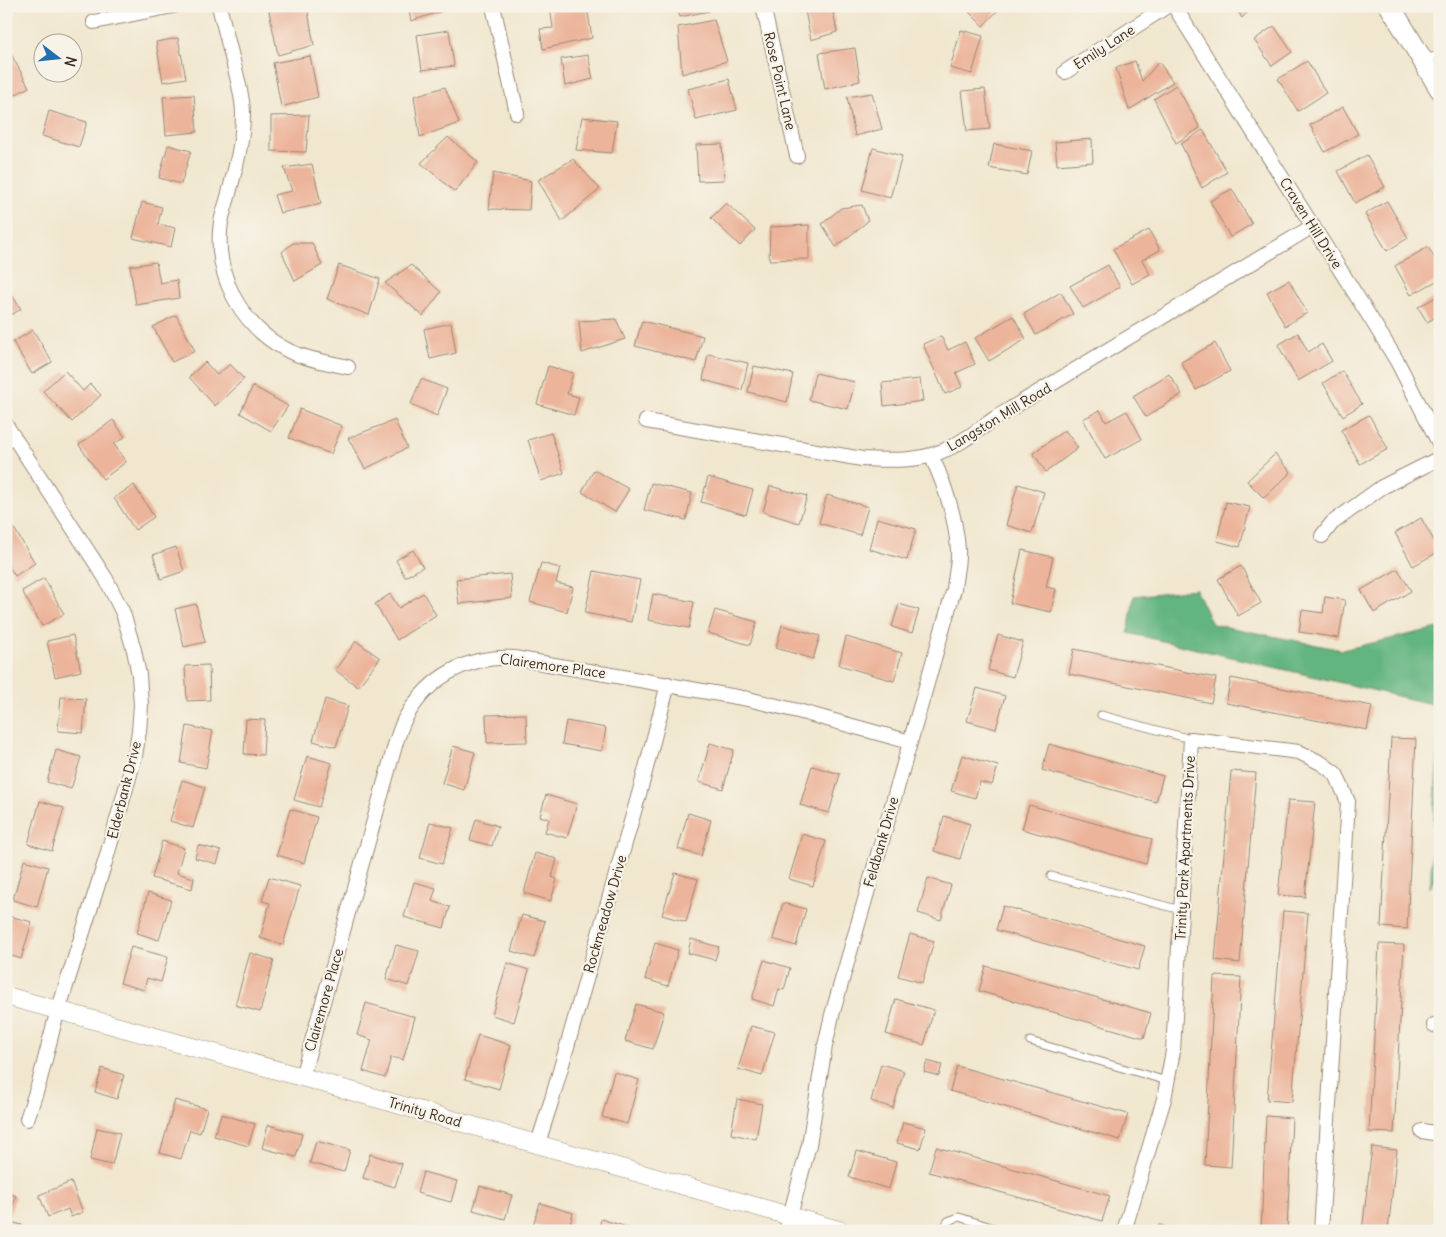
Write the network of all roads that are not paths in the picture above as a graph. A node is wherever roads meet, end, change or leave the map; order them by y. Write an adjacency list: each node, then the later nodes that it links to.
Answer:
1 (173, 6): 8 (street)
2 (219, 6): 15 (street)
3 (493, 6): 12 (street)
4 (762, 6): 13 (street, Rose Point Lane)
5 (1167, 6): 10 (street, Emily Lane)
6 (1174, 6): 14 (street, Craven Hill Drive)
7 (1390, 6): 9 (main road)
8 (94, 22)
9 (1431, 57): 11 (main road)
10 (1065, 72)
11 (1440, 89)
12 (517, 113)
13 (797, 156)
14 (1313, 226): 18 (street, Craven Hill Drive); 19 (street, Langston Mill Road)
15 (348, 366)
16 (646, 421): 19 (street, Langston Mill Road)
17 (6, 424): 29 (street, Elderbank Drive)
18 (1440, 445)
19 (931, 456): 25 (street, Feldbank Drive)
20 (1440, 458): 21 (street)
21 (1322, 536)
22 (668, 684): 25 (street, Clairemore Place); 31 (street, Clairemore Place); 36 (street, Rockmeadow Drive)
23 (1101, 715): 24 (lane)
24 (1191, 739): 27 (street, Trinity Park Apartments Drive); 42 (street, Trinity Park Apartments Drive)
25 (910, 742): 37 (street, Feldbank Drive)
26 (1051, 876): 27 (lane)
27 (1181, 910): 32 (street, Trinity Park Apartments Drive)
28 (6, 996): 29 (street, Trinity Road)
29 (58, 1011): 31 (street, Trinity Road); 33 (street, Elderbank Drive)
30 (1030, 1041): 32 (lane)
31 (302, 1077): 36 (street, Trinity Road)
32 (1167, 1081): 41 (street, Trinity Park Apartments Drive)
33 (27, 1119)
34 (1422, 1131): 35 (street)
35 (1440, 1134)
36 (538, 1143): 37 (street, Trinity Road)
37 (788, 1223): 38 (street, Trinity Road)
38 (842, 1231)
39 (942, 1231): 40 (lane)
40 (1004, 1231)
41 (1124, 1231)
42 (1321, 1231)

